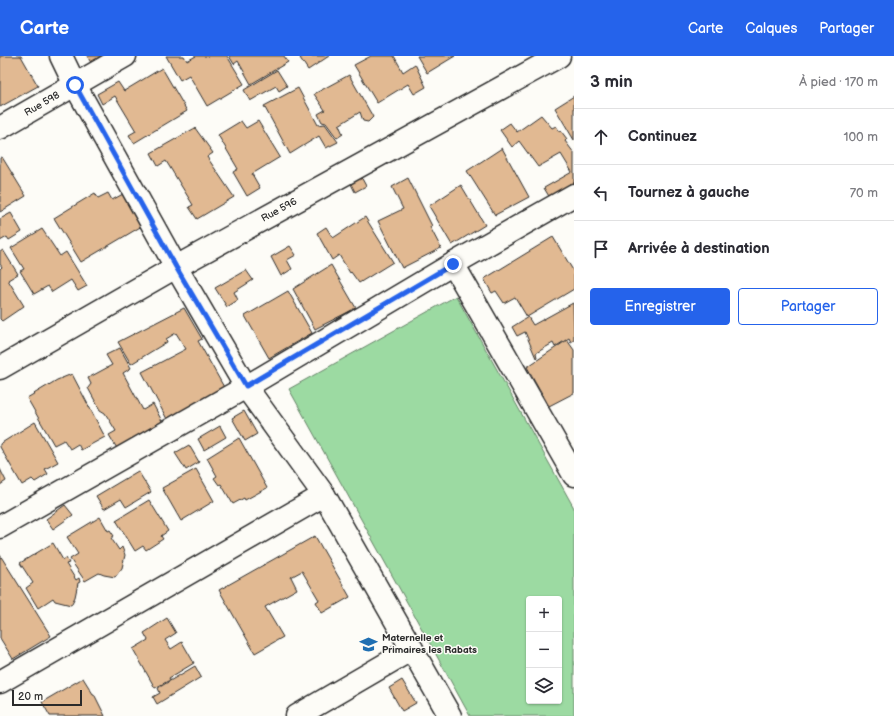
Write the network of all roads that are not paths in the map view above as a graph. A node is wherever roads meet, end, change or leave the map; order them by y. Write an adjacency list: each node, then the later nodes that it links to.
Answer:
1 (61, 56): 4 (street)
2 (126, 56): 4 (street, Rue 598)
3 (559, 56): 8 (street, Rue 596)
4 (75, 85): 5 (street, Rue 598); 8 (street)
5 (0, 128)
6 (574, 195): 7 (street)
7 (453, 264): 10 (street); 11 (street)
8 (176, 267): 9 (street, Rue 596); 10 (street)
9 (0, 368)
10 (246, 386): 12 (street); 13 (street)
11 (574, 475)
12 (324, 495): 14 (street); 15 (street)
13 (0, 527)
14 (412, 649): 16 (street); 17 (street)
15 (0, 682)
16 (297, 716)
17 (450, 716)

